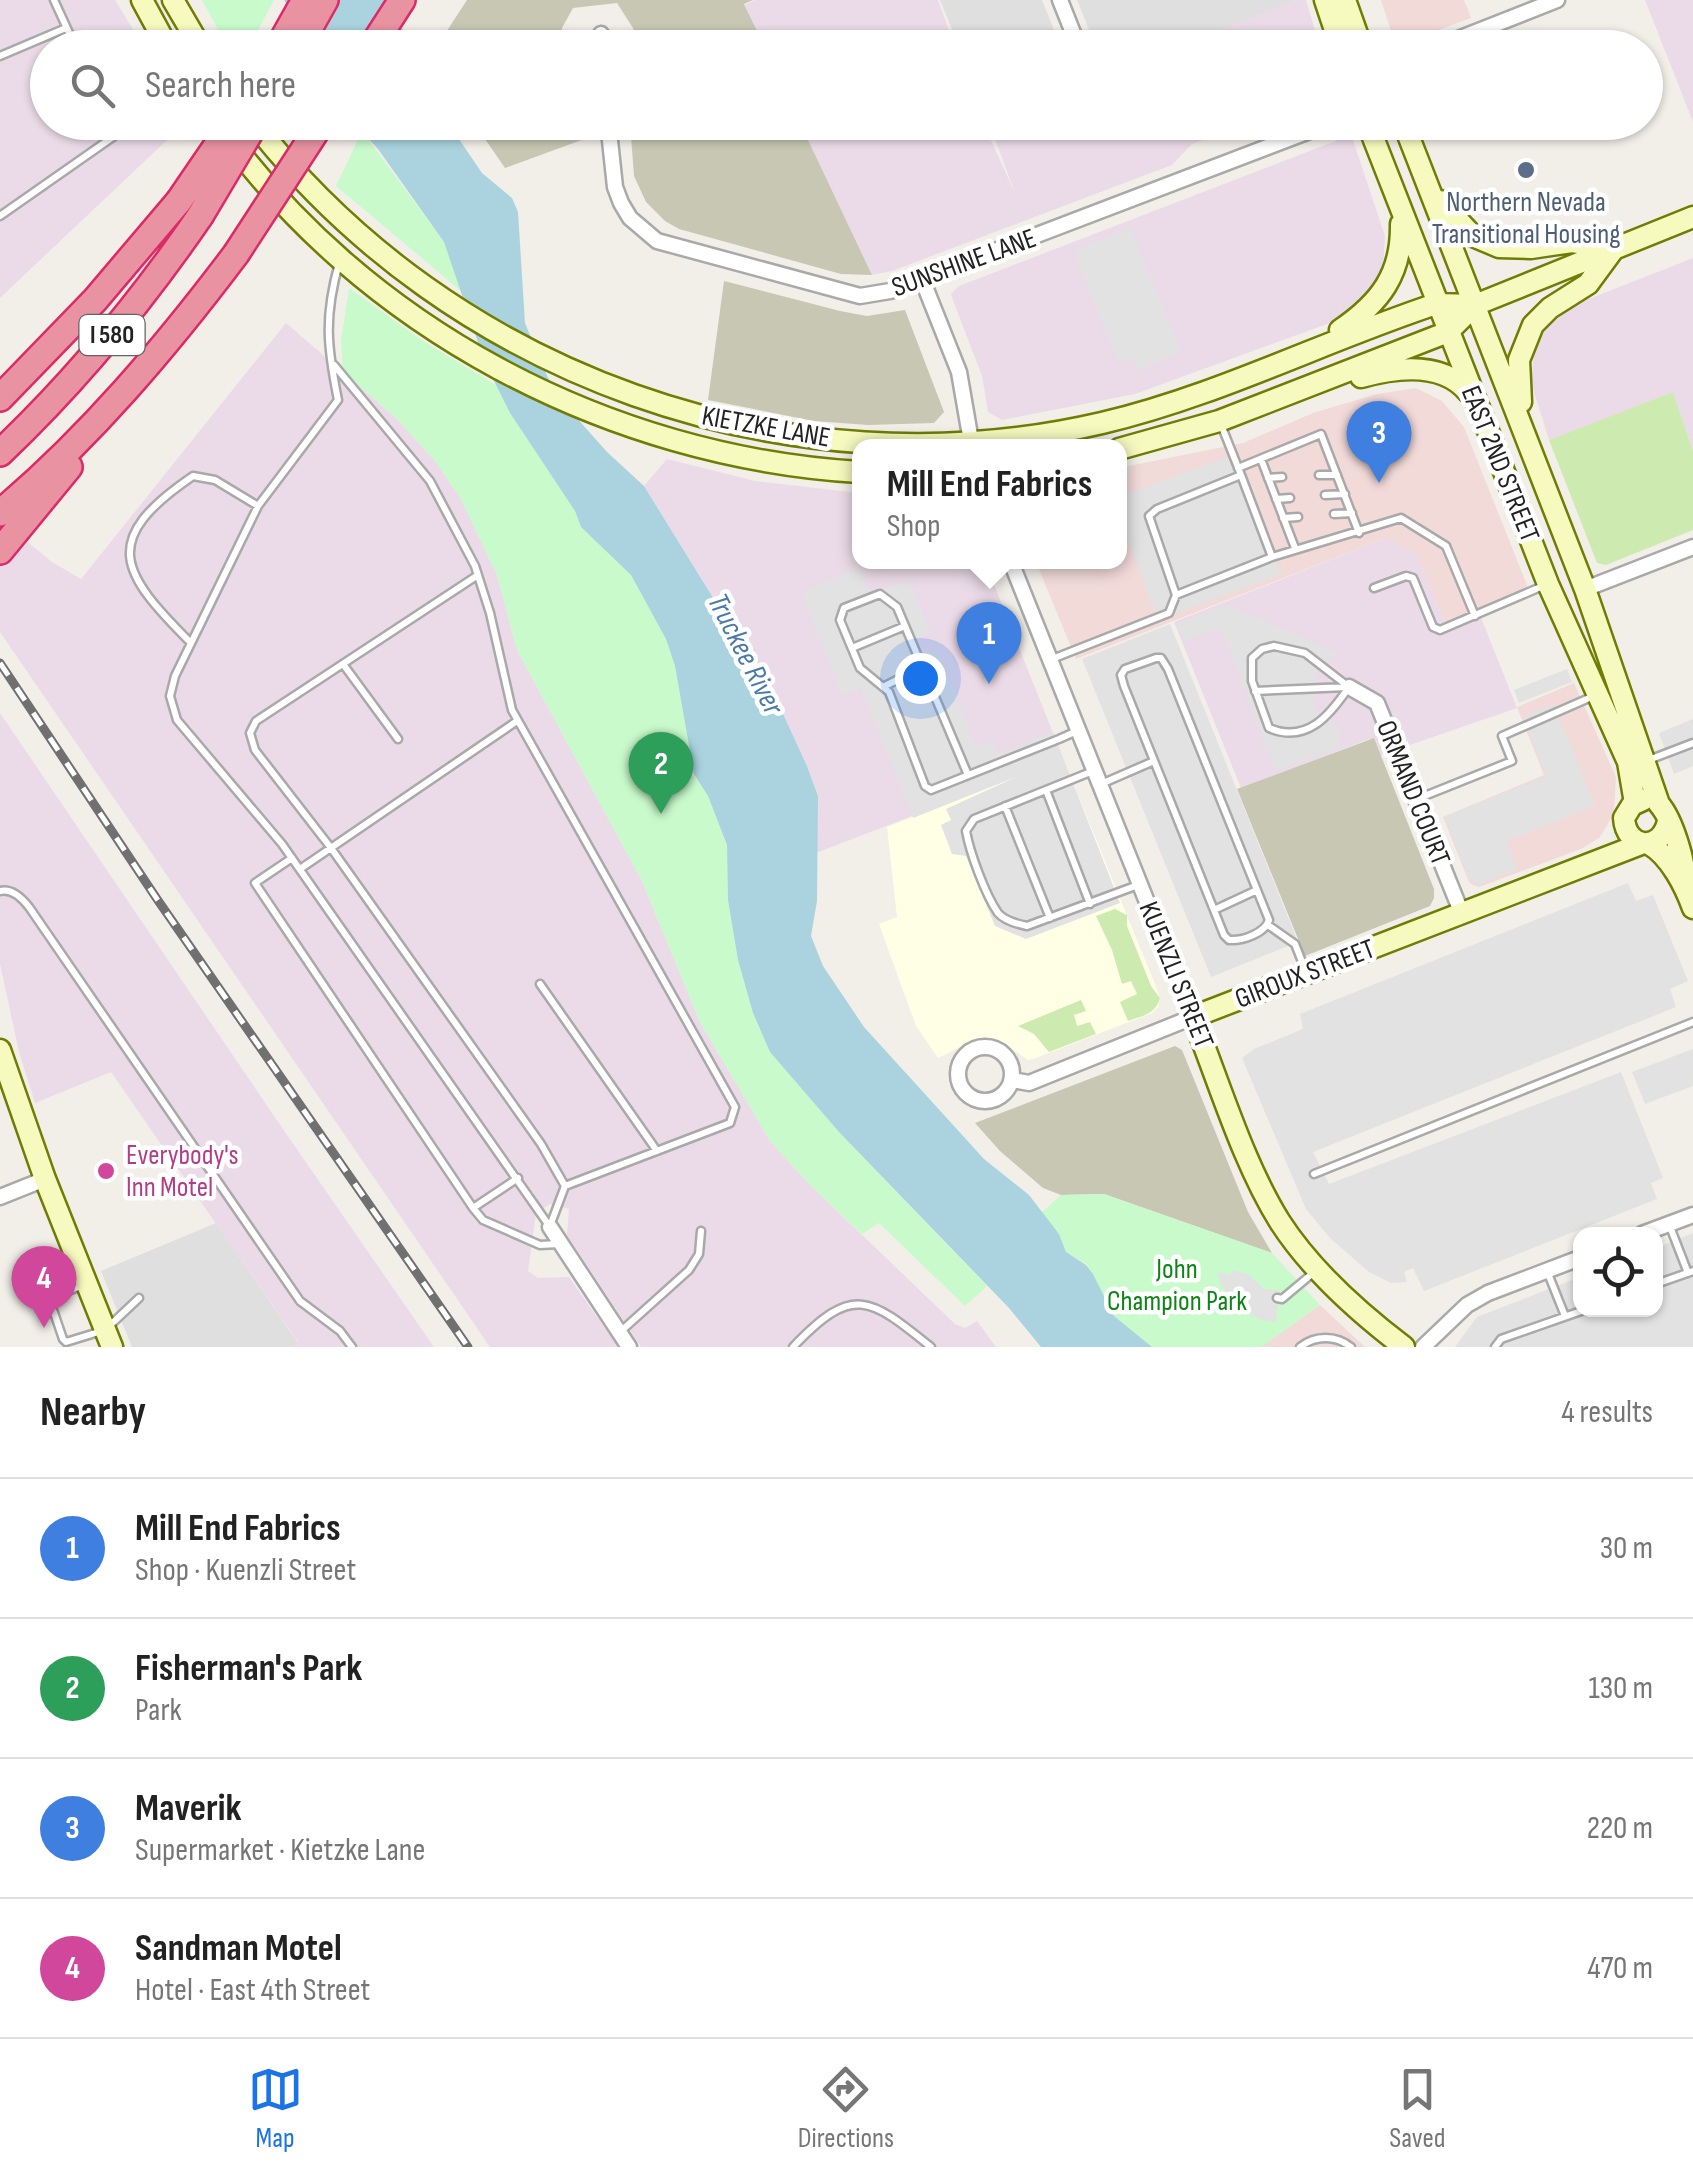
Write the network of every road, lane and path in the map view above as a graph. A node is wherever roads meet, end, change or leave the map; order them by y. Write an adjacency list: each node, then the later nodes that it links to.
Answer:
1 (54, 0): 12 (lane)
2 (142, 0): 14 (main road)
3 (173, 0): 15 (main road)
4 (305, 0): 16 (highway)
5 (325, 0): 17 (highway)
6 (402, 0): 18 (highway)
7 (1060, 0): 19 (street)
8 (1325, 0): 20 (main road)
9 (1345, 0): 21 (main road)
10 (1360, 0): 22 (main road)
11 (1557, 0): 23 (street)
12 (66, 28): 13 (lane)
13 (61, 30)
14 (158, 30)
15 (190, 30)
16 (288, 30)
17 (308, 30)
18 (383, 30)
19 (1072, 30)
20 (1336, 30)
21 (1356, 30)
22 (1370, 30)
23 (1480, 30)
24 (30, 43): 25 (lane)
25 (0, 56)
26 (109, 140): 39 (lane)
27 (224, 140): 37 (highway, bridge)
28 (232, 140): 42 (main road, KIETZKE LANE)
29 (241, 140): 37 (highway, I 580, bridge)
30 (268, 140): 56 (main road, KIETZKE LANE)
31 (310, 140): 66 (highway, I 580, bridge)
32 (610, 140): 43 (street, SUNSHINE LANE)
33 (1287, 140): 43 (street, SUNSHINE LANE)
34 (1374, 140): 38 (main road, EAST 2ND STREET)
35 (1411, 140): 36 (main road, EAST 2ND STREET)
36 (1427, 184): 41 (main road); 45 (main road, EAST 2ND STREET)
37 (190, 208): 50 (highway); 57 (highway, I 580)
38 (1400, 212): 44 (main road, EAST 2ND STREET); 47 (main road)
39 (0, 216)
40 (1693, 218): 41 (main road, KIETZKE LANE)
41 (1614, 249): 45 (main road, KIETZKE LANE); 53 (main road)
42 (340, 257): 48 (lane); 60 (main road, KIETZKE LANE)
43 (922, 279): 54 (street)
44 (1436, 304): 45 (main road, KIETZKE LANE); 46 (main road, EAST 2ND STREET); 47 (main road, KIETZKE LANE)
45 (1474, 305): 46 (main road, KIETZKE LANE); 53 (main road, EAST 2ND STREET)
46 (1448, 332): 49 (main road, KIETZKE LANE); 51 (main road, EAST 2ND STREET)
47 (1299, 355): 55 (main road, KIETZKE LANE)
48 (330, 361): 71 (lane); 84 (lane)
49 (1291, 393): 51 (main road); 52 (main road, KIETZKE LANE)
50 (0, 398)
51 (1474, 400): 85 (main road, EAST 2ND STREET)
52 (1219, 421): 58 (main road, KIETZKE LANE); 61 (lane)
53 (1524, 432): 78 (main road, EAST 2ND STREET)
54 (968, 439)
55 (1040, 439)
56 (852, 442)
57 (5, 448)
58 (1127, 448)
59 (1260, 459): 61 (lane); 63 (lane); 65 (lane)
60 (852, 471)
61 (1240, 472): 82 (lane); 88 (lane)
62 (1320, 474): 63 (lane)
63 (1337, 474): 67 (lane)
64 (1282, 477): 65 (lane)
65 (1268, 478): 70 (lane)
66 (46, 484): 73 (highway, I 580); 81 (highway)
67 (1345, 494): 68 (lane); 72 (lane)
68 (1326, 495)
69 (1290, 498): 70 (lane)
70 (1276, 499): 76 (lane)
71 (258, 506): 92 (lane); 92 (lane)
72 (1352, 513): 74 (lane); 77 (lane)
73 (0, 514)
74 (1334, 514)
75 (1298, 517): 76 (lane)
76 (1283, 518): 79 (lane)
77 (1360, 533): 79 (lane); 89 (lane)
78 (1565, 538): 85 (main road); 87 (main road, EAST 2ND STREET)
79 (1295, 548): 82 (lane)
80 (1693, 548): 87 (street)
81 (0, 551)
82 (1272, 557): 88 (lane)
83 (1014, 569): 94 (street, KUENZLI STREET)
84 (478, 576): 95 (lane); 101 (lane)
85 (1548, 584): 89 (lane); 91 (main road); 100 (main road, EAST 2ND STREET)
86 (1374, 588): 89 (lane)
87 (1585, 590): 91 (main road, EAST 2ND STREET)
88 (1176, 595): 94 (lane)
89 (1475, 616)
90 (905, 626): 93 (lane); 93 (lane); 96 (lane)
91 (1600, 635): 106 (main road, EAST 2ND STREET)
92 (191, 643): 117 (lane)
93 (852, 648): 97 (lane)
94 (1050, 660): 102 (street, KUENZLI STREET)
95 (344, 664): 103 (lane); 116 (lane)
96 (924, 666): 97 (lane); 107 (lane)
97 (886, 686): 107 (lane)
98 (1348, 687): 99 (lane); 99 (lane); 99 (lane); 110 (street, ORMAND COURT)
99 (1255, 691)
100 (1597, 694): 110 (lane); 111 (main road, EAST 2ND STREET)
101 (518, 720): 116 (lane); 135 (lane)
102 (1078, 731): 107 (lane); 108 (street, KUENZLI STREET)
103 (398, 739)
104 (1693, 743): 106 (lane)
105 (1154, 760): 108 (lane); 122 (lane); 125 (lane)
106 (1645, 762): 113 (main road, EAST 2ND STREET)
107 (968, 775)
108 (1097, 778): 109 (lane); 120 (street, KUENZLI STREET)
109 (1046, 790): 112 (lane); 124 (lane)
110 (1416, 799): 126 (street, ORMAND COURT)
111 (1635, 803): 113 (main road); 114 (main road)
112 (1005, 806): 127 (lane); 127 (lane)
113 (1664, 813): 115 (main road); 123 (main road, EAST 2ND STREET)
114 (1624, 826): 115 (main road); 118 (main road, GIROUX STREET)
115 (1645, 844): 118 (main road, GIROUX STREET); 123 (main road, EAST 2ND STREET)
116 (331, 848): 119 (lane); 139 (lane)
117 (292, 858): 119 (lane); 141 (lane)
118 (1596, 860): 126 (main road, GIROUX STREET)
119 (300, 870): 137 (lane)
120 (1140, 884): 124 (lane); 131 (street, KUENZLI STREET)
121 (0, 890): 160 (lane)
122 (1257, 890): 125 (lane); 128 (lane)
123 (1690, 898)
124 (1090, 904): 127 (lane)
125 (1214, 910): 128 (lane)
126 (1462, 914): 129 (main road, GIROUX STREET)
127 (1050, 918)
128 (1268, 925): 129 (lane)
129 (1306, 973): 131 (main road, GIROUX STREET)
130 (540, 984): 135 (lane)
131 (1192, 1017): 134 (street, GIROUX STREET); 149 (main road, KUENZLI STREET)
132 (1693, 1022): 136 (lane)
133 (0, 1050): 138 (main road)
134 (1012, 1080)
135 (657, 1151): 139 (lane)
136 (1314, 1174)
137 (518, 1178): 141 (lane); 144 (lane)
138 (45, 1179): 140 (street); 153 (main road)
139 (565, 1186): 144 (lane)
140 (0, 1197)
141 (473, 1208): 147 (lane)
142 (1693, 1215): 143 (street)
143 (1669, 1224): 145 (street); 151 (lane)
144 (550, 1227): 147 (street)
145 (1661, 1227)
146 (701, 1231): 158 (lane)
147 (560, 1244): 158 (street)
148 (1573, 1261): 150 (street)
149 (1318, 1268): 155 (lane); 166 (main road, KUENZLI STREET)
150 (1546, 1271): 157 (lane); 167 (street)
151 (1691, 1272): 152 (lane)
152 (1663, 1282)
153 (87, 1284): 159 (main road); 159 (lane)
154 (140, 1298): 159 (lane)
155 (1277, 1298)
156 (1573, 1313): 157 (lane)
157 (1565, 1316): 168 (lane)
158 (620, 1332): 161 (street)
159 (109, 1338)
160 (352, 1347)
161 (629, 1347)
162 (793, 1347): 163 (lane)
163 (931, 1347)
164 (1300, 1347): 165 (lane)
165 (1351, 1347)
166 (1404, 1347)
167 (1423, 1347)
168 (1495, 1347)

